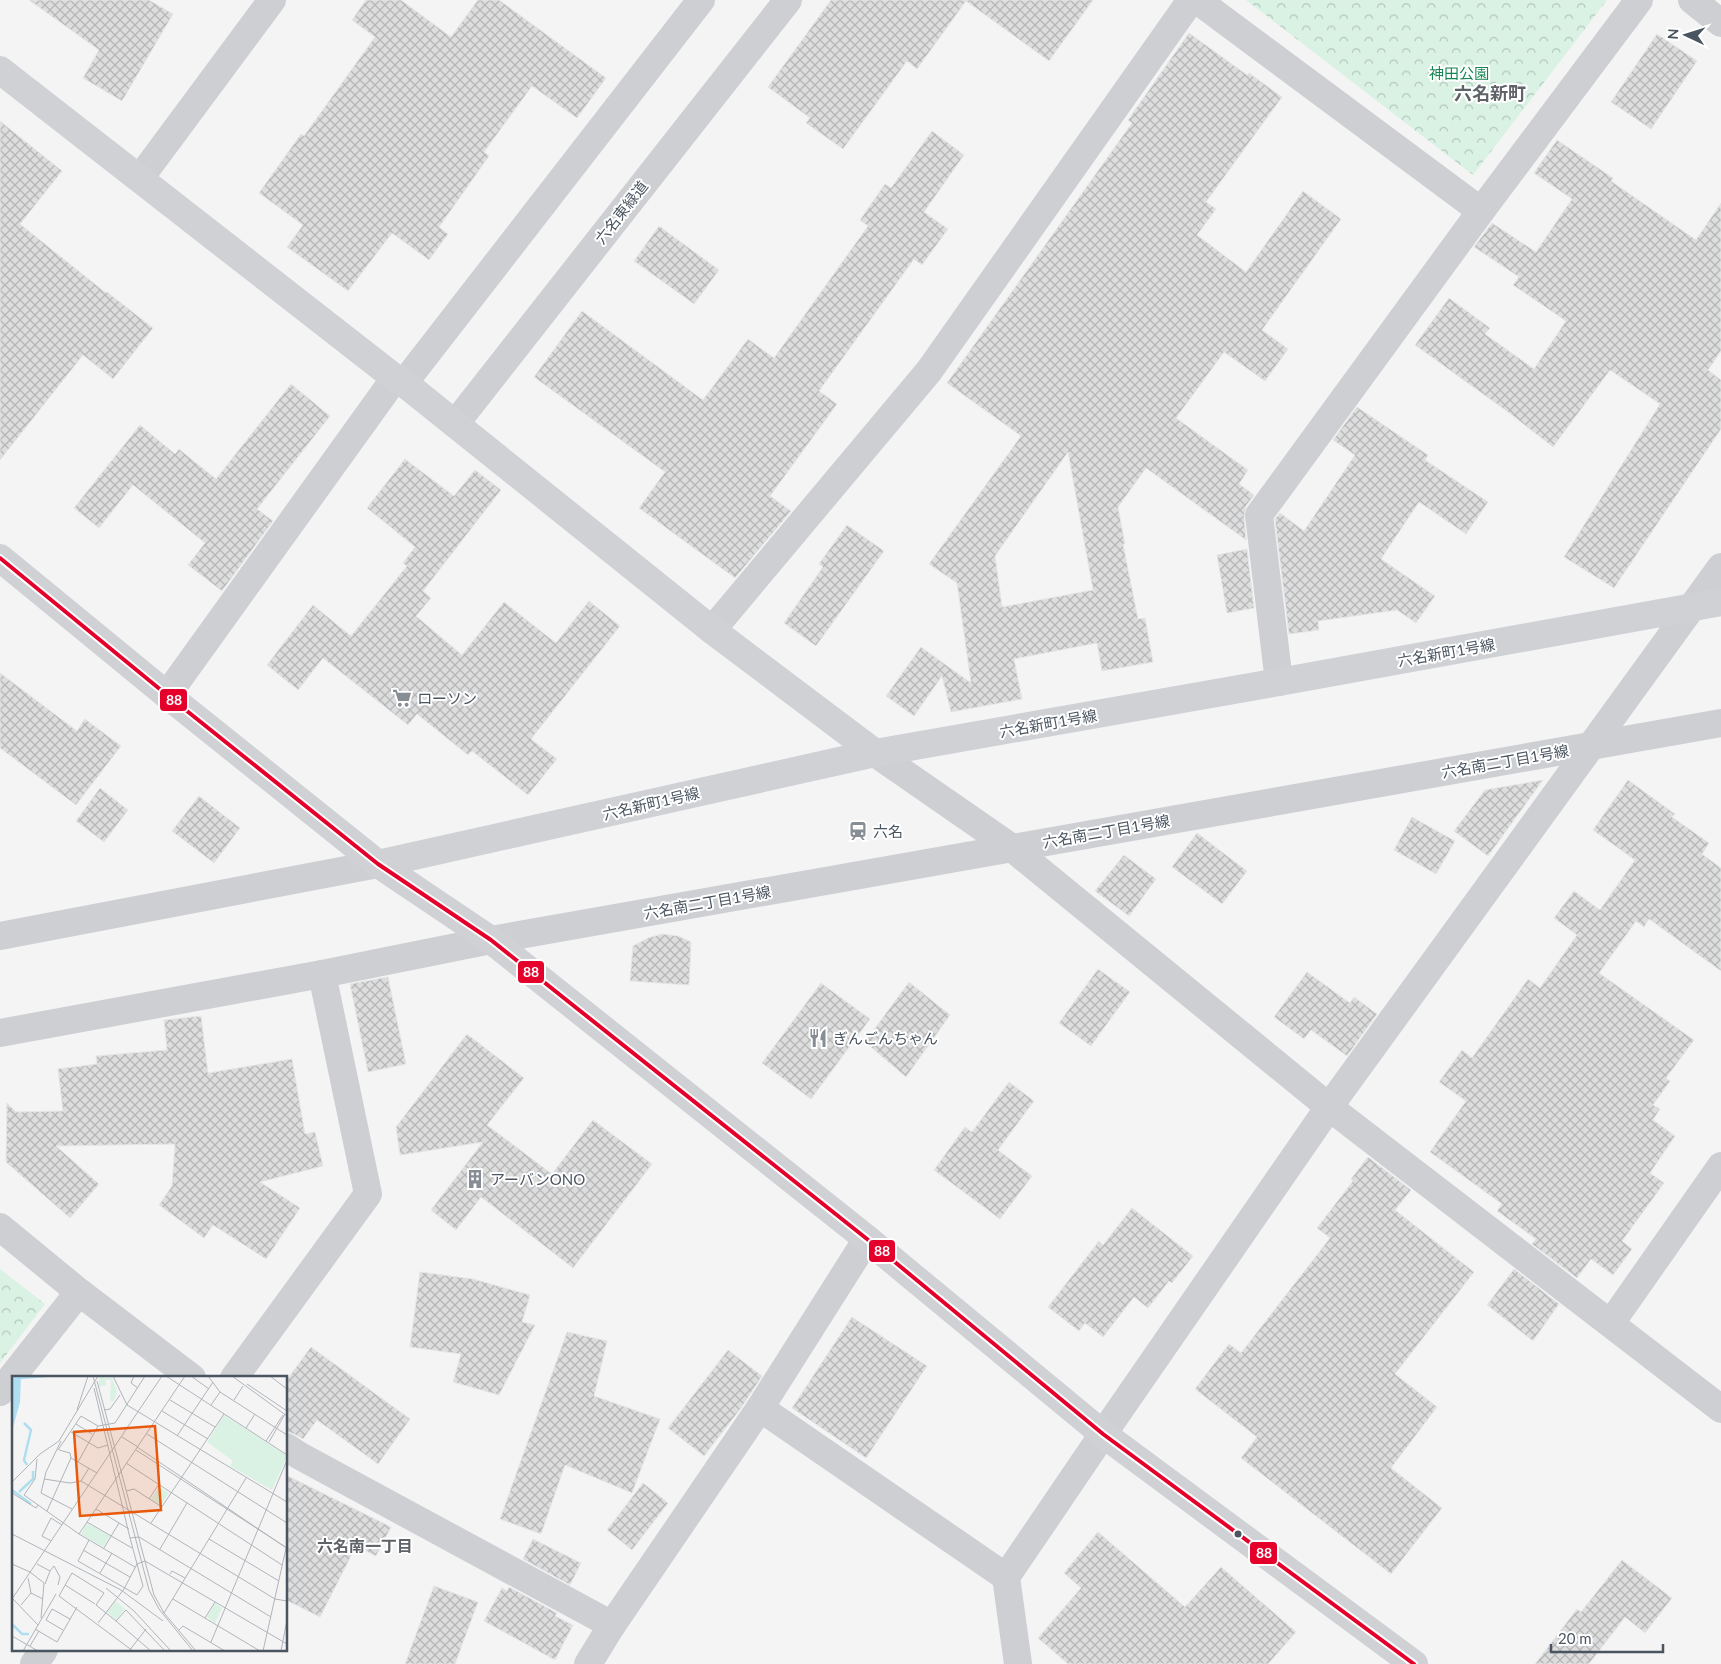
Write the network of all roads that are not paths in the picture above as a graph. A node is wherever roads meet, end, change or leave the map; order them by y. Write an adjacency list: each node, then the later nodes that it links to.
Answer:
1 (272, 0): 10 (street)
2 (701, 0): 12 (street)
3 (788, 0): 13 (street, 六名東緑道)
4 (1191, 0): 18 (street)
5 (1198, 0): 11 (street)
6 (1639, 0): 11 (street)
7 (1692, 0): 8 (street)
8 (1721, 23)
9 (0, 70): 10 (street)
10 (140, 178): 12 (street)
11 (1481, 211): 19 (street)
12 (399, 380): 13 (street); 20 (street)
13 (455, 424): 18 (street)
14 (0, 558): 20 (street)
15 (1721, 567): 17 (street)
16 (1721, 602): 17 (street, 六名新町1号線)
17 (1693, 607): 19 (street, 六名新町1号線); 22 (street)
18 (712, 630): 23 (street)
19 (1279, 682): 23 (street, 六名新町1号線)
20 (167, 695): 25 (street)
21 (1721, 723): 22 (street, 六名南二丁目1号線)
22 (1592, 746): 24 (street, 六名南二丁目1号線); 30 (street)
23 (875, 753): 24 (street); 25 (street, 六名新町1号線)
24 (1012, 848): 27 (street, 六名南二丁目1号線); 30 (street)
25 (378, 864): 26 (street); 27 (street)
26 (0, 936)
27 (491, 940): 28 (street, 六名南二丁目1号線); 33 (street)
28 (322, 974): 29 (street, 六名南二丁目1号線); 38 (street)
29 (0, 1033)
30 (1329, 1107): 35 (street); 43 (street)
31 (1721, 1166): 35 (street)
32 (0, 1227): 34 (street)
33 (867, 1239): 41 (street); 43 (street)
34 (79, 1292): 36 (street); 37 (street)
35 (1611, 1323): 42 (street)
36 (13, 1376)
37 (189, 1376)
38 (235, 1376)
39 (12, 1377): 40 (street)
40 (0, 1392)
41 (760, 1408): 45 (street); 46 (street)
42 (1721, 1409)
43 (1103, 1434): 45 (street); 51 (street)
44 (288, 1448): 46 (street)
45 (1006, 1576): 50 (street)
46 (612, 1625): 49 (street)
47 (43, 1652): 48 (street)
48 (34, 1664)
49 (588, 1664)
50 (1018, 1664)
51 (1414, 1664)

